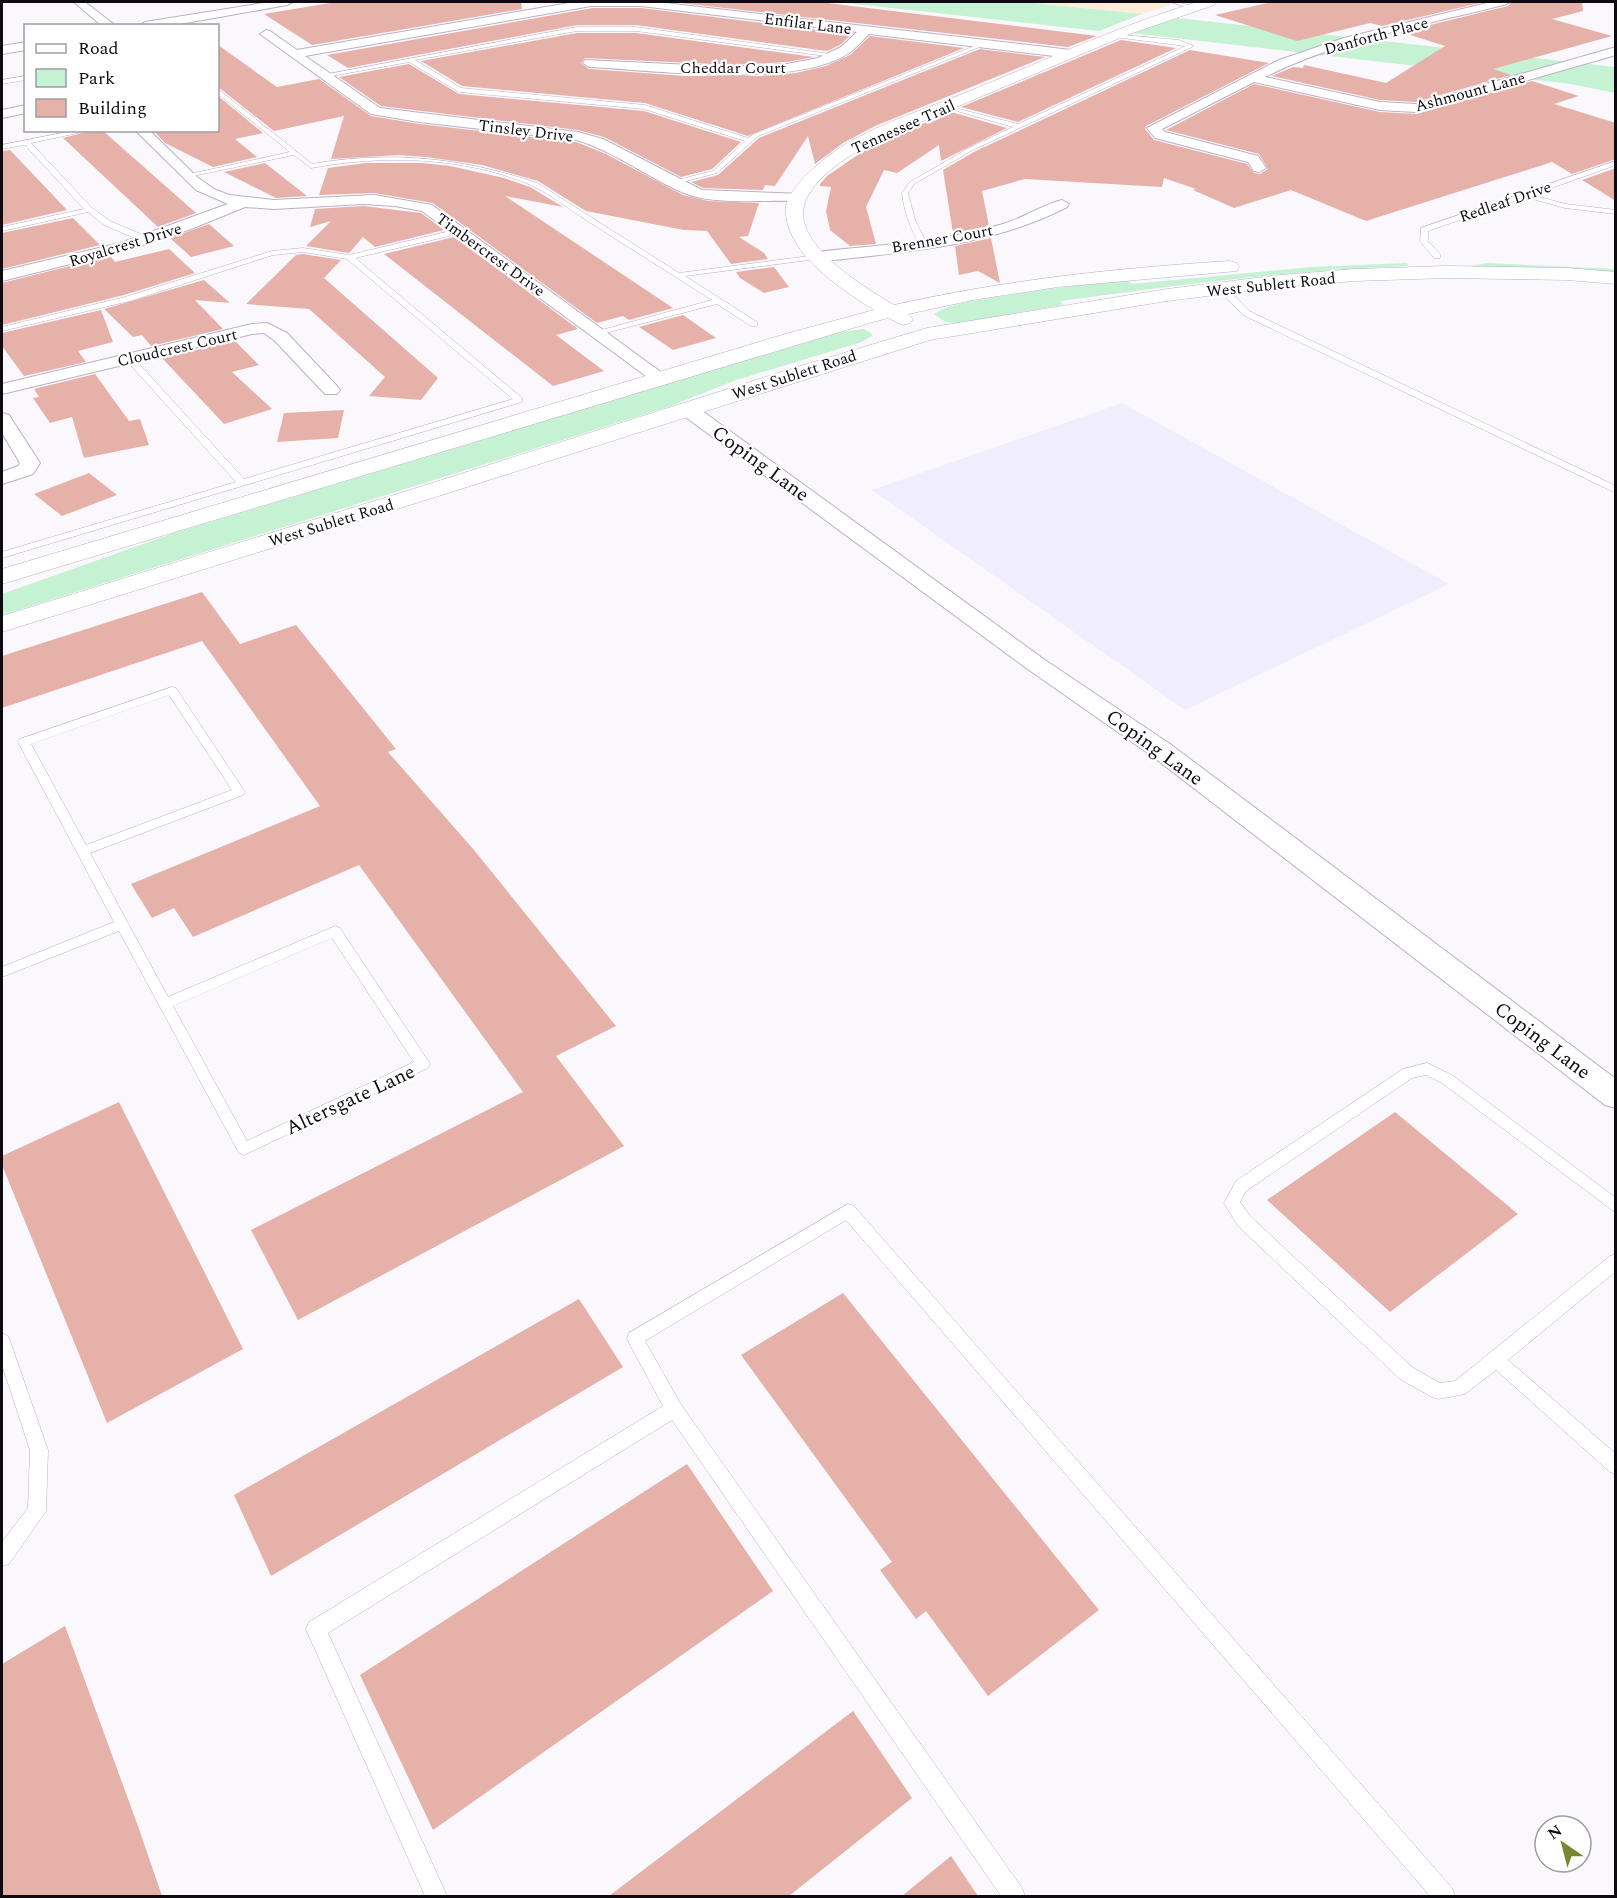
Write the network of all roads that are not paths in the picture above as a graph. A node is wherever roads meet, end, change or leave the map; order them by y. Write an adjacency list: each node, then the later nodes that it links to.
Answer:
1 (80, 2): 7 (street)
2 (286, 2): 8 (street)
3 (1174, 2): 6 (lane)
4 (1209, 2): 6 (main road, Tennessee Trail)
5 (1503, 2): 23 (street, Danforth Place)
6 (1191, 7): 11 (main road, Tennessee Trail)
7 (108, 24)
8 (157, 24)
9 (866, 30): 12 (street, Enfilar Lane); 16 (street, Enfilar Lane); 18 (street, Cheddar Court)
10 (266, 34): 16 (street, Tinsley Drive)
11 (1114, 35): 17 (main road, Tennessee Trail); 29 (lane)
12 (984, 44): 17 (street, Enfilar Lane); 32 (lane)
13 (24, 46): 14 (street)
14 (2, 50)
15 (1616, 51): 23 (street, Ashmount Lane)
16 (296, 54): 21 (street, Tinsley Drive)
17 (1071, 54): 26 (main road, Tennessee Trail)
18 (834, 55): 19 (lane); 20 (street, Cheddar Court)
19 (410, 60): 21 (lane); 32 (lane)
20 (589, 63)
21 (326, 75): 39 (street, Tinsley Drive)
22 (24, 78): 24 (lane)
23 (1252, 78): 37 (street, Danforth Place)
24 (2, 82)
25 (219, 92): 35 (lane)
26 (945, 106): 29 (lane); 41 (main road, Tennessee Trail)
27 (24, 109): 28 (street)
28 (2, 114)
29 (1017, 126): 49 (lane)
30 (79, 132): 33 (lane)
31 (143, 132): 38 (street, Timbercrest Drive)
32 (750, 141): 39 (lane)
33 (27, 143): 34 (lane); 44 (lane)
34 (2, 147)
35 (295, 153): 38 (lane); 54 (lane)
36 (1616, 163): 40 (lane, Redleaf Drive)
37 (1259, 168)
38 (190, 176): 42 (street, Timbercrest Drive)
39 (675, 182): 41 (street, Tinsley Drive)
40 (1523, 194): 45 (lane); 53 (lane, Redleaf Drive)
41 (798, 197): 51 (main road)
42 (244, 202): 47 (street, Timbercrest Drive); 48 (street, Royalcrest Drive)
43 (1062, 204): 49 (street, Brenner Court)
44 (89, 210): 46 (lane); 48 (lane)
45 (1616, 213)
46 (2, 229)
47 (459, 231): 50 (lane); 62 (street, Timbercrest Drive)
48 (147, 240): 55 (street, Royalcrest Drive)
49 (923, 244): 51 (street, Brenner Court)
50 (349, 257): 61 (lane); 71 (lane)
51 (817, 257): 54 (lane); 59 (main road)
52 (1616, 262): 53 (main road, West Sublett Road)
53 (1442, 264): 56 (main road, West Sublett Road); 57 (main road, West Sublett Road); 59 (main road, West Sublett Road)
54 (678, 275): 58 (lane)
55 (2, 276)
56 (1616, 278)
57 (1222, 288): 63 (main road, West Sublett Road); 72 (lane)
58 (718, 301): 60 (lane); 62 (lane)
59 (890, 312): 63 (main road); 65 (main road, West Sublett Road)
60 (754, 324)
61 (2, 329)
62 (601, 333): 65 (street, Timbercrest Drive)
63 (927, 334): 68 (main road, West Sublett Road)
64 (129, 358): 66 (street, Cloudcrest Court); 67 (street, Cloudcrest Court); 71 (lane)
65 (660, 378): 74 (main road, West Sublett Road)
66 (2, 389)
67 (331, 390)
68 (687, 409): 75 (main road, West Sublett Road); 80 (street, Coping Lane)
69 (2, 419): 70 (street)
70 (2, 478)
71 (242, 483): 73 (lane)
72 (1616, 490)
73 (2, 555)
74 (2, 576)
75 (2, 624)
76 (83, 851): 76 (lane, Altersgate Lane); 77 (lane, Altersgate Lane)
77 (120, 925): 78 (lane); 79 (lane, Altersgate Lane)
78 (2, 972)
79 (164, 1004): 79 (lane, Altersgate Lane)
80 (1616, 1096)
81 (1616, 1207): 84 (lane)
82 (1616, 1261): 84 (lane)
83 (2, 1341): 87 (lane)
84 (1496, 1360): 86 (lane)
85 (674, 1409): 88 (lane); 89 (lane); 90 (lane)
86 (1616, 1466)
87 (2, 1557)
88 (436, 1896)
89 (1014, 1896)
90 (1444, 1896)

